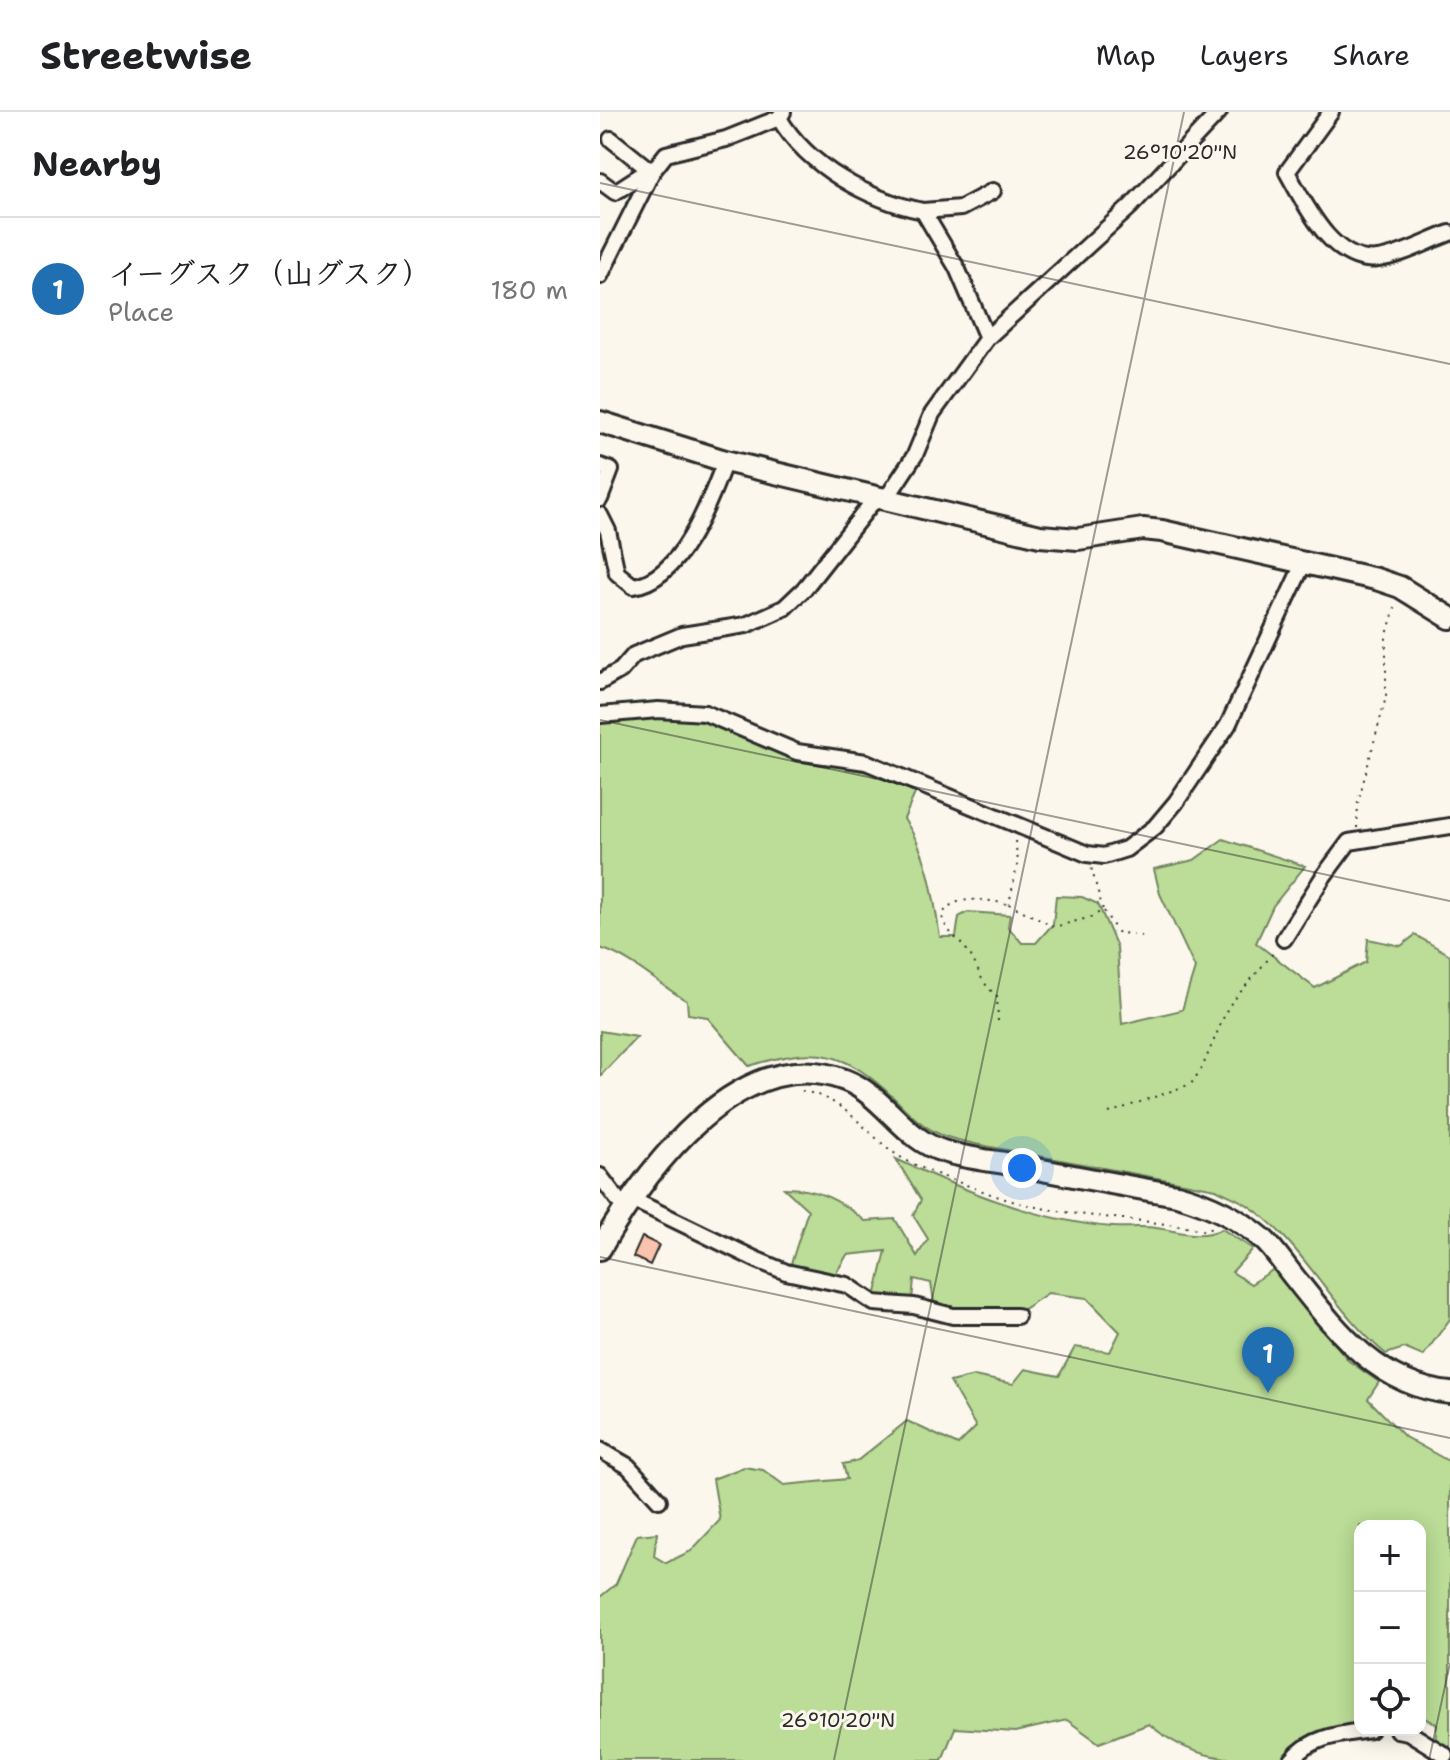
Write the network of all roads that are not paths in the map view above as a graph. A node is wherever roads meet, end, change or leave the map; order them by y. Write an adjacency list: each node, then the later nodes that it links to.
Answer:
1 (1219, 112): 11 (street)
2 (1331, 112): 9 (street)
3 (781, 115): 5 (street); 8 (street)
4 (611, 139): 5 (street)
5 (650, 171): 6 (street); 10 (street)
6 (600, 181)
7 (993, 191): 8 (street)
8 (923, 211): 11 (street)
9 (1450, 233)
10 (600, 276)
11 (987, 338): 15 (street)
12 (600, 422): 13 (street)
13 (725, 461): 15 (street); 17 (street)
14 (600, 466): 16 (street)
15 (881, 498): 18 (street); 20 (street)
16 (600, 499)
17 (600, 515)
18 (1305, 560): 19 (street); 21 (street)
19 (1450, 618)
20 (600, 682)
21 (600, 715)
22 (1450, 826): 23 (street)
23 (1284, 939)
24 (600, 1176): 25 (street)
25 (627, 1204): 26 (street); 27 (street); 28 (street)
26 (600, 1249)
27 (1017, 1316)
28 (1450, 1393)
29 (600, 1450): 30 (street)
30 (659, 1500)
31 (1354, 1732): 34 (street)
32 (1414, 1736): 33 (street)
33 (1445, 1755)
34 (1292, 1760)

